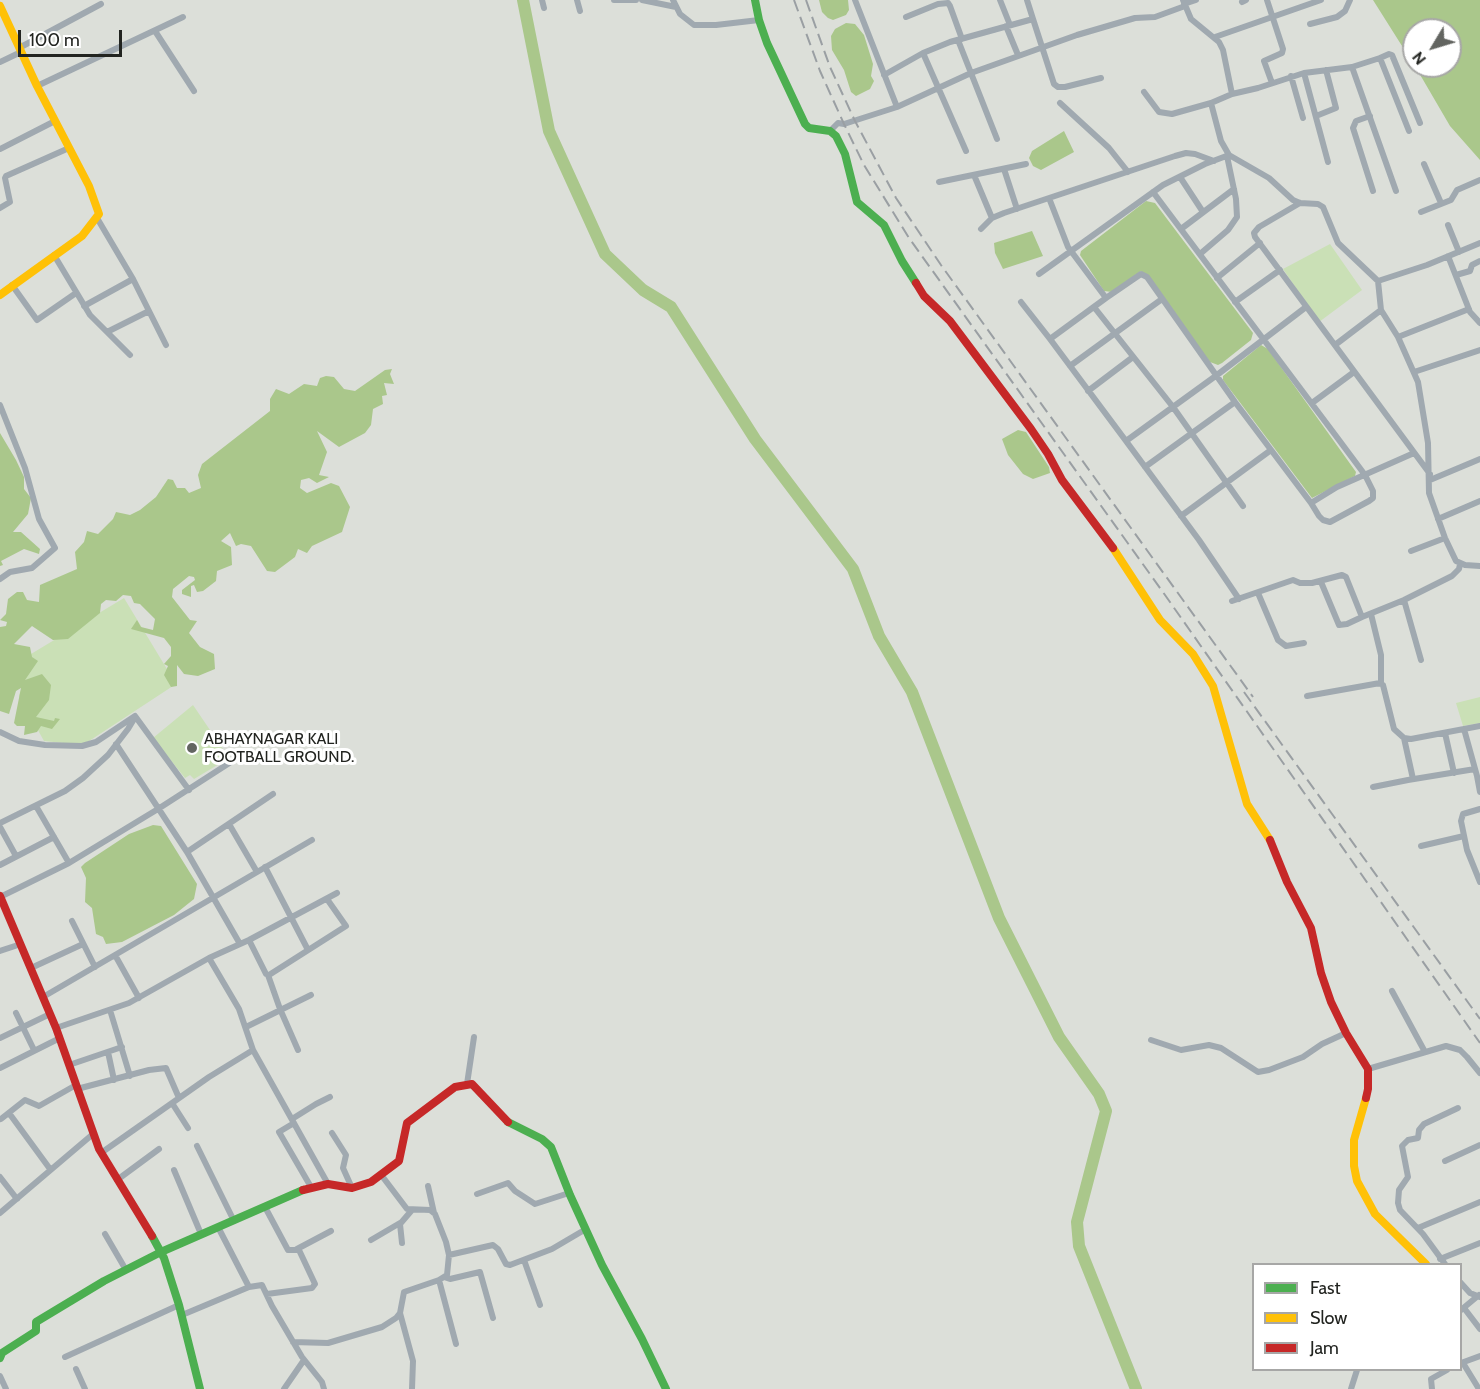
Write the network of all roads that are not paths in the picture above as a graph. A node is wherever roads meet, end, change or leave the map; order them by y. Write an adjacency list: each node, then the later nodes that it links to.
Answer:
1 (542, 0): 18 (street)
2 (577, 0): 21 (street)
3 (614, 0): 4 (street)
4 (636, 0)
5 (642, 0): 19 (street)
6 (673, 0): 19 (street)
7 (755, 0): 26 (street)
8 (855, 0): 42 (street)
9 (1000, 0): 28 (street)
10 (1027, 0): 25 (street)
11 (1196, 0): 16 (street)
12 (1267, 0): 22 (street)
13 (1321, 0): 22 (street)
14 (1350, 0): 27 (street)
15 (933, 3): 24 (street); 31 (street)
16 (1184, 3): 30 (street); 32 (street)
17 (101, 4): 33 (street)
18 (544, 8)
19 (676, 8): 26 (street)
20 (1, 9): 33 (street)
21 (580, 11)
22 (1273, 16): 30 (street); 45 (street)
23 (183, 17): 29 (street)
24 (906, 17)
25 (1033, 19): 28 (street); 32 (street)
26 (759, 20): 60 (street)
27 (1310, 24)
28 (1008, 26): 31 (street); 35 (street)
29 (155, 31): 46 (street); 48 (street)
30 (1215, 37): 50 (street)
31 (960, 40): 34 (street); 40 (street)
32 (1042, 46): 35 (street); 44 (street)
33 (20, 50): 37 (street); 46 (street)
34 (923, 53): 42 (street); 47 (street)
35 (1018, 55): 40 (street)
36 (1380, 58): 38 (street); 58 (street); 59 (street)
37 (0, 62)
38 (1352, 67): 39 (street); 55 (street)
39 (1326, 70): 41 (street); 54 (street)
40 (971, 73): 47 (street); 61 (street)
41 (1304, 73): 43 (street); 54 (street)
42 (884, 75): 53 (street)
43 (1291, 76): 45 (street); 56 (street)
44 (1101, 78)
45 (1272, 83): 50 (street)
46 (37, 86): 57 (street)
47 (939, 86): 53 (street); 64 (street)
48 (194, 91)
49 (1144, 92): 52 (street)
50 (1232, 94): 52 (street)
51 (1060, 103): 71 (street)
52 (1211, 103): 65 (street)
53 (897, 107): 60 (street)
54 (1316, 116): 67 (street)
55 (1370, 116): 77 (street); 78 (street)
56 (1303, 118)
57 (55, 121): 62 (street); 63 (street)
58 (1420, 123)
59 (1409, 130)
60 (830, 131): 226 (street)
61 (997, 139)
62 (69, 148): 83 (street); 87 (street)
63 (0, 149)
64 (966, 151)
65 (1228, 155): 66 (street); 76 (street); 81 (street)
66 (1214, 160): 71 (street); 73 (street)
67 (1328, 162)
68 (1424, 164): 82 (street)
69 (1026, 165): 70 (street)
70 (1004, 169): 72 (street); 84 (street)
71 (1128, 172): 80 (street)
72 (974, 175): 75 (street); 88 (street)
73 (1180, 177): 79 (street); 85 (street)
74 (1480, 180): 82 (street)
75 (939, 182)
76 (1234, 189): 85 (street); 96 (street)
77 (1373, 190)
78 (1396, 191)
79 (1153, 192): 91 (street); 94 (street)
80 (1049, 198): 84 (street); 94 (street)
81 (1300, 203): 92 (street); 105 (street)
82 (1441, 203): 86 (street)
83 (0, 208)
84 (1017, 209): 88 (street)
85 (1203, 212): 91 (street)
86 (1421, 212)
87 (98, 218): 97 (street); 104 (street)
88 (992, 219): 90 (street)
89 (1448, 225): 95 (street)
90 (981, 229)
91 (1182, 229): 96 (street)
92 (1260, 243): 100 (street); 103 (street)
93 (1480, 243): 95 (street)
94 (1072, 252): 101 (street); 109 (street)
95 (1459, 252): 98 (street)
96 (1200, 254): 103 (street)
97 (54, 255): 106 (street); 108 (street)
98 (1448, 256): 102 (street); 105 (street)
99 (1480, 261): 102 (street)
100 (1280, 270): 112 (street); 115 (street)
101 (1039, 274)
102 (1456, 275): 116 (street)
103 (1217, 278): 112 (street)
104 (133, 279): 113 (street); 118 (street)
105 (1378, 281): 117 (street)
106 (12, 285): 107 (street); 108 (street)
107 (1, 292)
108 (76, 293): 113 (street)
109 (1106, 298): 110 (street); 114 (street)
110 (1162, 299): 121 (street); 133 (street)
111 (1021, 302): 123 (street)
112 (1235, 302): 124 (street)
113 (84, 306): 120 (street)
114 (1094, 306): 121 (street); 123 (street)
115 (1306, 307): 124 (street); 126 (street)
116 (1469, 309): 119 (street); 122 (street)
117 (1381, 310): 122 (street); 126 (street)
118 (149, 311): 120 (street); 125 (street)
119 (1480, 323)
120 (107, 332): 128 (street)
121 (1115, 333): 129 (street); 130 (street)
122 (1398, 337): 132 (street)
123 (1050, 339): 130 (street)
124 (1263, 339): 133 (street); 136 (street)
125 (166, 345)
126 (1335, 345): 131 (street)
127 (1480, 350): 132 (street)
128 (130, 355)
129 (1133, 357): 134 (street); 138 (street)
130 (1070, 366): 134 (street)
131 (1353, 372): 136 (street); 142 (street)
132 (1414, 372): 146 (street)
133 (1217, 375): 135 (street); 138 (street)
134 (1088, 391): 140 (street)
135 (1235, 402): 139 (street); 141 (street)
136 (1312, 403): 145 (street)
137 (0, 405): 157 (street)
138 (1173, 407): 139 (street); 140 (street)
139 (1191, 433): 144 (street); 147 (street)
140 (1126, 441): 144 (street)
141 (1271, 450): 147 (street); 149 (street)
142 (1414, 453): 145 (street); 146 (street)
143 (1480, 459): 146 (street)
144 (1145, 467): 151 (street)
145 (1365, 475): 149 (street); 149 (street)
146 (1430, 477): 152 (street)
147 (1226, 482): 150 (street); 151 (street)
148 (1480, 501): 152 (street)
149 (1311, 503)
150 (1243, 506)
151 (1181, 516): 159 (street)
152 (1438, 519): 153 (street)
153 (1445, 538): 154 (street); 155 (street)
154 (1411, 551)
155 (1460, 564): 156 (street); 160 (street)
156 (1480, 566)
157 (0, 579)
158 (1321, 582): 159 (street); 162 (street); 162 (street)
159 (1258, 592): 163 (street)
160 (1404, 600): 161 (street); 164 (street)
161 (1371, 614): 162 (street); 165 (street)
162 (1362, 617)
163 (1304, 643)
164 (1421, 660)
165 (1381, 684): 166 (street); 172 (street)
166 (1306, 696)
167 (136, 715): 170 (street); 173 (street); 179 (street)
168 (1480, 726): 169 (street)
169 (1464, 729): 171 (street); 176 (street)
170 (0, 732)
171 (1445, 733): 172 (street); 175 (street)
172 (1404, 738): 177 (street)
173 (116, 744): 182 (street); 183 (street)
174 (234, 760): 179 (street)
175 (1454, 773): 176 (street); 177 (street)
176 (1478, 773): 180 (street)
177 (1413, 779): 178 (street)
178 (1373, 787)
179 (189, 790): 183 (street)
180 (1480, 792)
181 (273, 794): 185 (street)
182 (36, 806): 186 (street); 188 (street)
183 (158, 809): 191 (street); 193 (street)
184 (1480, 809): 187 (street)
185 (230, 824): 191 (street); 196 (street)
186 (0, 825): 192 (street)
187 (1464, 836): 190 (street); 197 (street)
188 (54, 837): 192 (street); 193 (street)
189 (312, 840): 195 (street)
190 (1421, 846)
191 (187, 852): 200 (street)
192 (16, 856): 194 (street)
193 (69, 863): 199 (street)
194 (0, 865)
195 (265, 867): 196 (street); 202 (street)
196 (257, 872): 200 (street)
197 (1480, 882)
198 (337, 893): 201 (street)
199 (0, 897): 205 (street)
200 (213, 897): 207 (street); 210 (street)
201 (327, 899): 202 (street); 208 (street)
202 (292, 918): 204 (street); 208 (street)
203 (72, 921): 206 (street)
204 (249, 940): 207 (street); 214 (street)
205 (21, 944): 209 (street); 213 (street)
206 (83, 944): 212 (street); 213 (street)
207 (240, 944): 211 (street)
208 (308, 950): 214 (street)
209 (0, 951)
210 (115, 955): 212 (street); 218 (street)
211 (209, 958): 218 (street); 223 (street)
212 (95, 967): 217 (street)
213 (31, 968): 217 (street)
214 (268, 975): 219 (street)
215 (1392, 991): 236 (street)
216 (311, 995): 219 (street)
217 (42, 997): 222 (street)
218 (139, 998): 220 (street)
219 (280, 1009): 223 (street); 234 (street)
220 (110, 1010): 225 (street); 231 (street)
221 (16, 1013): 224 (street)
222 (50, 1014): 224 (street); 225 (street)
223 (246, 1026): 233 (street)
224 (22, 1027): 228 (street); 232 (street)
225 (56, 1028): 229 (street)
226 (1346, 1033): 230 (street); 239 (street)
227 (474, 1037): 243 (street)
228 (0, 1038)
229 (60, 1038): 232 (street); 237 (street)
230 (1151, 1040)
231 (122, 1047): 235 (street); 241 (street)
232 (34, 1050): 238 (street)
233 (253, 1050): 245 (street); 251 (street)
234 (298, 1050)
235 (108, 1052): 237 (street); 242 (street)
236 (1425, 1052): 239 (street); 240 (street)
237 (69, 1065): 244 (street)
238 (0, 1068)
239 (1372, 1068): 293 (street)
240 (1480, 1073)
241 (130, 1076): 242 (street); 245 (street)
242 (114, 1080): 244 (street)
243 (467, 1084): 262 (street); 269 (street)
244 (76, 1087): 249 (street); 254 (street)
245 (178, 1098): 247 (street)
246 (330, 1098): 251 (street)
247 (172, 1103): 252 (street); 258 (street)
248 (1458, 1108): 280 (street)
249 (9, 1113): 250 (street); 260 (street)
250 (1, 1119)
251 (293, 1121): 265 (street); 267 (street)
252 (188, 1128)
253 (332, 1133): 268 (street)
254 (93, 1134): 258 (street); 260 (street)
255 (1480, 1145): 259 (street)
256 (197, 1146): 277 (street)
257 (159, 1149): 264 (street)
258 (101, 1153): 264 (street)
259 (1445, 1161)
260 (50, 1169): 271 (street)
261 (174, 1170): 284 (street)
262 (382, 1176): 268 (street); 274 (street)
263 (0, 1177): 271 (street)
264 (117, 1180): 289 (street)
265 (328, 1184): 267 (street); 268 (street)
266 (428, 1185): 276 (street)
267 (311, 1186): 273 (street)
268 (352, 1188)
269 (569, 1193): 270 (street); 281 (street)
270 (477, 1194)
271 (17, 1199): 275 (street)
272 (1479, 1205): 280 (street)
273 (265, 1207): 277 (street); 288 (street)
274 (412, 1210): 276 (street); 278 (street)
275 (0, 1213)
276 (435, 1214): 290 (street)
277 (234, 1221): 279 (street)
278 (400, 1223): 285 (street); 286 (street)
279 (218, 1227): 284 (street); 297 (street)
280 (1418, 1228): 292 (street)
281 (586, 1229): 291 (street); 324 (street)
282 (331, 1232): 288 (street)
283 (105, 1234): 294 (street)
284 (201, 1234): 289 (street)
285 (370, 1240)
286 (402, 1243)
287 (1480, 1243): 292 (street)
288 (297, 1249): 298 (street)
289 (161, 1252): 294 (street); 300 (street)
290 (448, 1255): 291 (street); 295 (street)
291 (524, 1260): 301 (street)
292 (1442, 1262)
293 (1425, 1263)
294 (126, 1270): 310 (street)
295 (442, 1279): 303 (street); 305 (street); 308 (street)
296 (1462, 1283): 299 (street)
297 (249, 1287): 298 (street); 304 (street)
298 (267, 1293): 307 (street)
299 (1479, 1296): 302 (street)
300 (179, 1305): 304 (street); 311 (street)
301 (540, 1305)
302 (1462, 1309): 306 (street)
303 (400, 1313): 307 (street); 323 (street)
304 (182, 1315): 320 (street)
305 (493, 1318)
306 (1480, 1329)
307 (293, 1342): 312 (street)
308 (456, 1344)
309 (1480, 1356): 313 (street)
310 (0, 1358)
311 (65, 1358)
312 (304, 1360): 321 (street); 322 (street)
313 (1462, 1363): 327 (street)
314 (76, 1369): 319 (street)
315 (1357, 1371): 325 (street)
316 (1445, 1371): 326 (street)
317 (0, 1379): 318 (street)
318 (6, 1389)
319 (85, 1389)
320 (200, 1389)
321 (284, 1389)
322 (324, 1389)
323 (412, 1389)
324 (666, 1389)
325 (1351, 1389)
326 (1432, 1389)
327 (1479, 1389)

